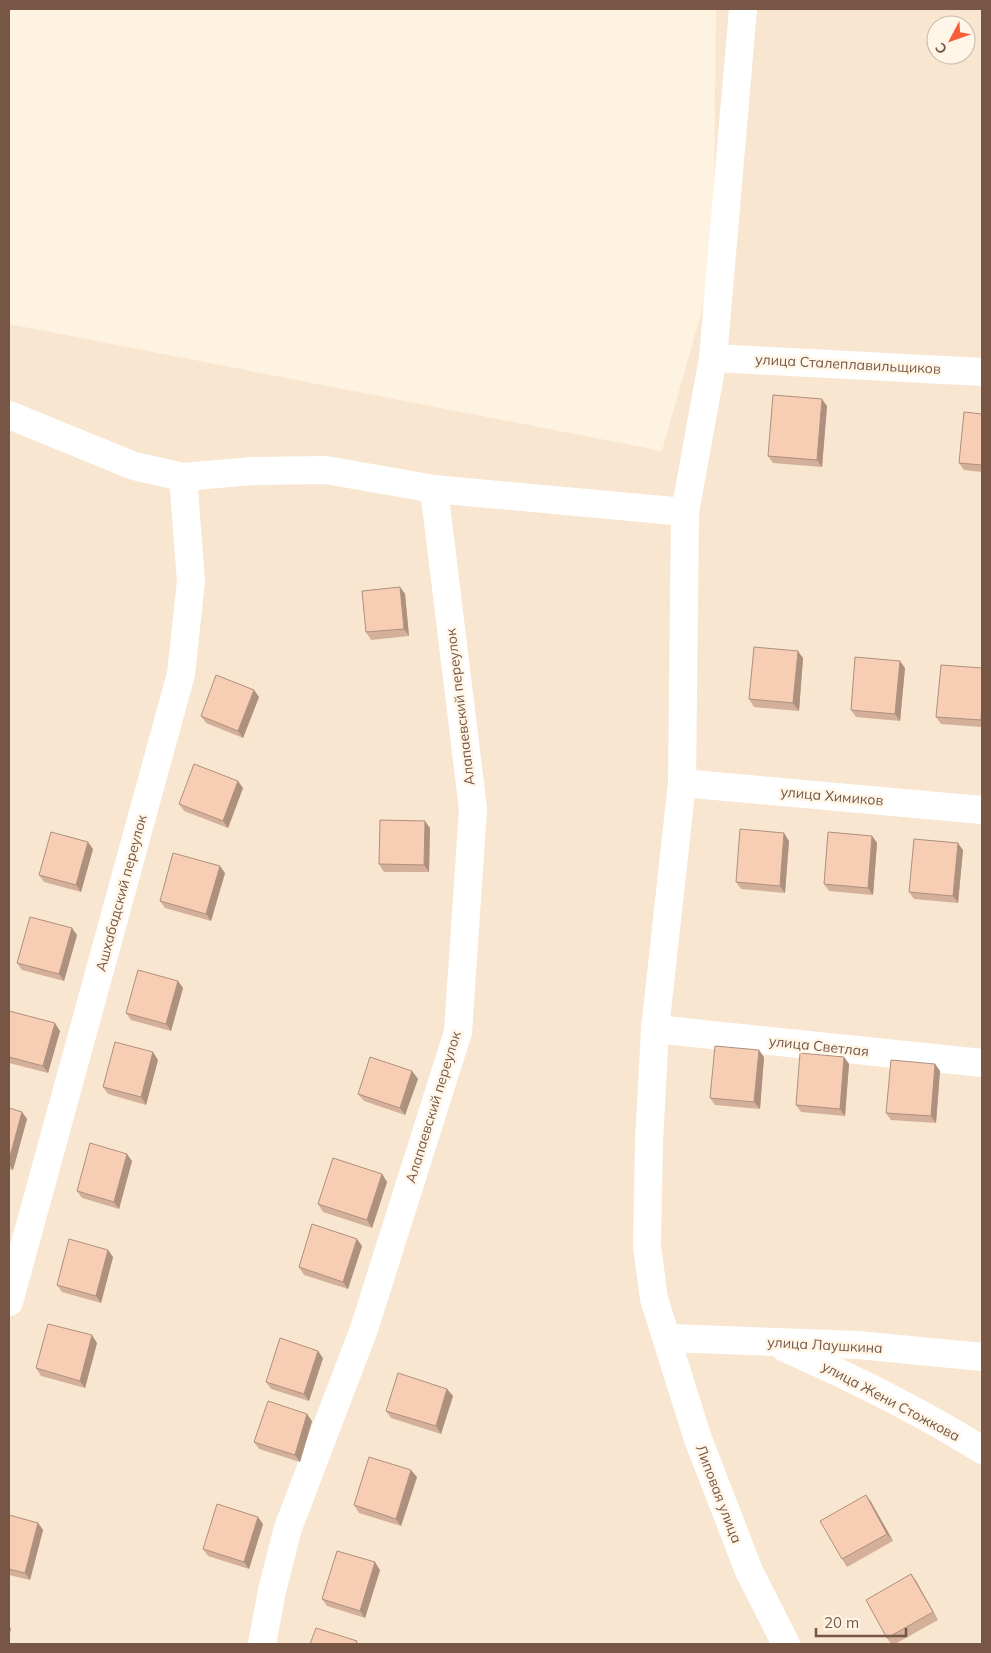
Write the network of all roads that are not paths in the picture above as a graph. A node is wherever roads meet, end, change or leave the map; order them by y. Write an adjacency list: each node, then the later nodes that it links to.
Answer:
1 (743, 9): 2 (street, Липовая улица)
2 (713, 358): 3 (street, улица Сталеплавильщиков); 7 (street, Липовая улица)
3 (982, 372)
4 (9, 415): 5 (street)
5 (183, 477): 6 (street); 12 (street, Ашхабадский переулок)
6 (434, 489): 7 (street); 17 (street, Алапаевский переулок)
7 (686, 512): 8 (street, Липовая улица)
8 (682, 783): 9 (street, улица Химиков); 10 (street, Липовая улица)
9 (982, 810)
10 (655, 1029): 11 (street, улица Светлая); 13 (street, Липовая улица)
11 (982, 1063)
12 (9, 1302)
13 (668, 1338): 14 (street, улица Лаушкина); 18 (street, Липовая улица)
14 (770, 1342): 15 (street, улица Лаушкина); 16 (street, улица Жени Стожкова)
15 (982, 1357)
16 (982, 1450)
17 (262, 1644)
18 (786, 1644)

